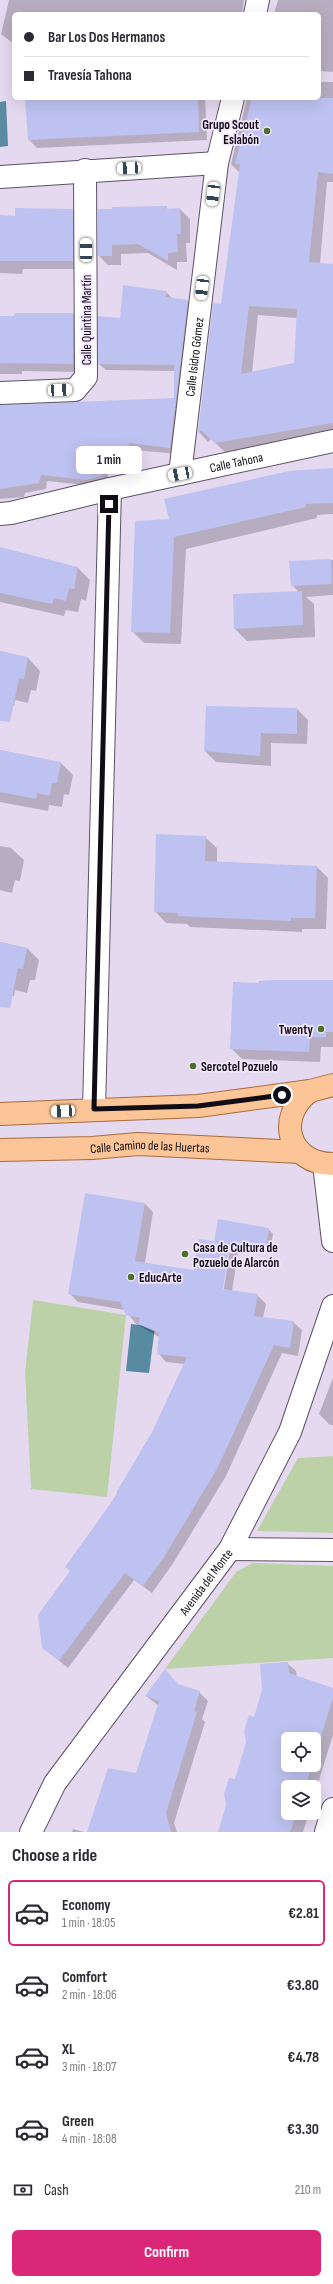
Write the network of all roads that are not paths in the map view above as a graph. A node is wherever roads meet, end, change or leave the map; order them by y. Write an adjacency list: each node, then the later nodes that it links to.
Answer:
1 (258, 0): 2 (street)
2 (255, 12)
3 (233, 100): 4 (street, Calle Isidro Gómez)
4 (217, 163): 5 (street); 9 (street, Calle Isidro Gómez)
5 (85, 170): 6 (street); 7 (street, Calle Quintina Martín)
6 (0, 177)
7 (0, 393)
8 (333, 441): 9 (street, Calle Tahona)
9 (180, 474): 10 (street, Calle Tahona)
10 (110, 488): 11 (street, Calle Tahona); 13 (street)
11 (0, 514)
12 (327, 1087): 13 (main road); 16 (main road)
13 (94, 1109): 14 (main road)
14 (0, 1114)
15 (0, 1150): 16 (main road, Calle Camino de las Huertas)
16 (300, 1152): 17 (main road)
17 (328, 1164): 18 (street)
18 (333, 1241)
19 (333, 1306): 20 (street, Avenida del Monte)
20 (230, 1549): 21 (street); 23 (street, Avenida del Monte)
21 (333, 1550)
22 (333, 1809): 24 (street)
23 (31, 1832)
24 (326, 1832)

